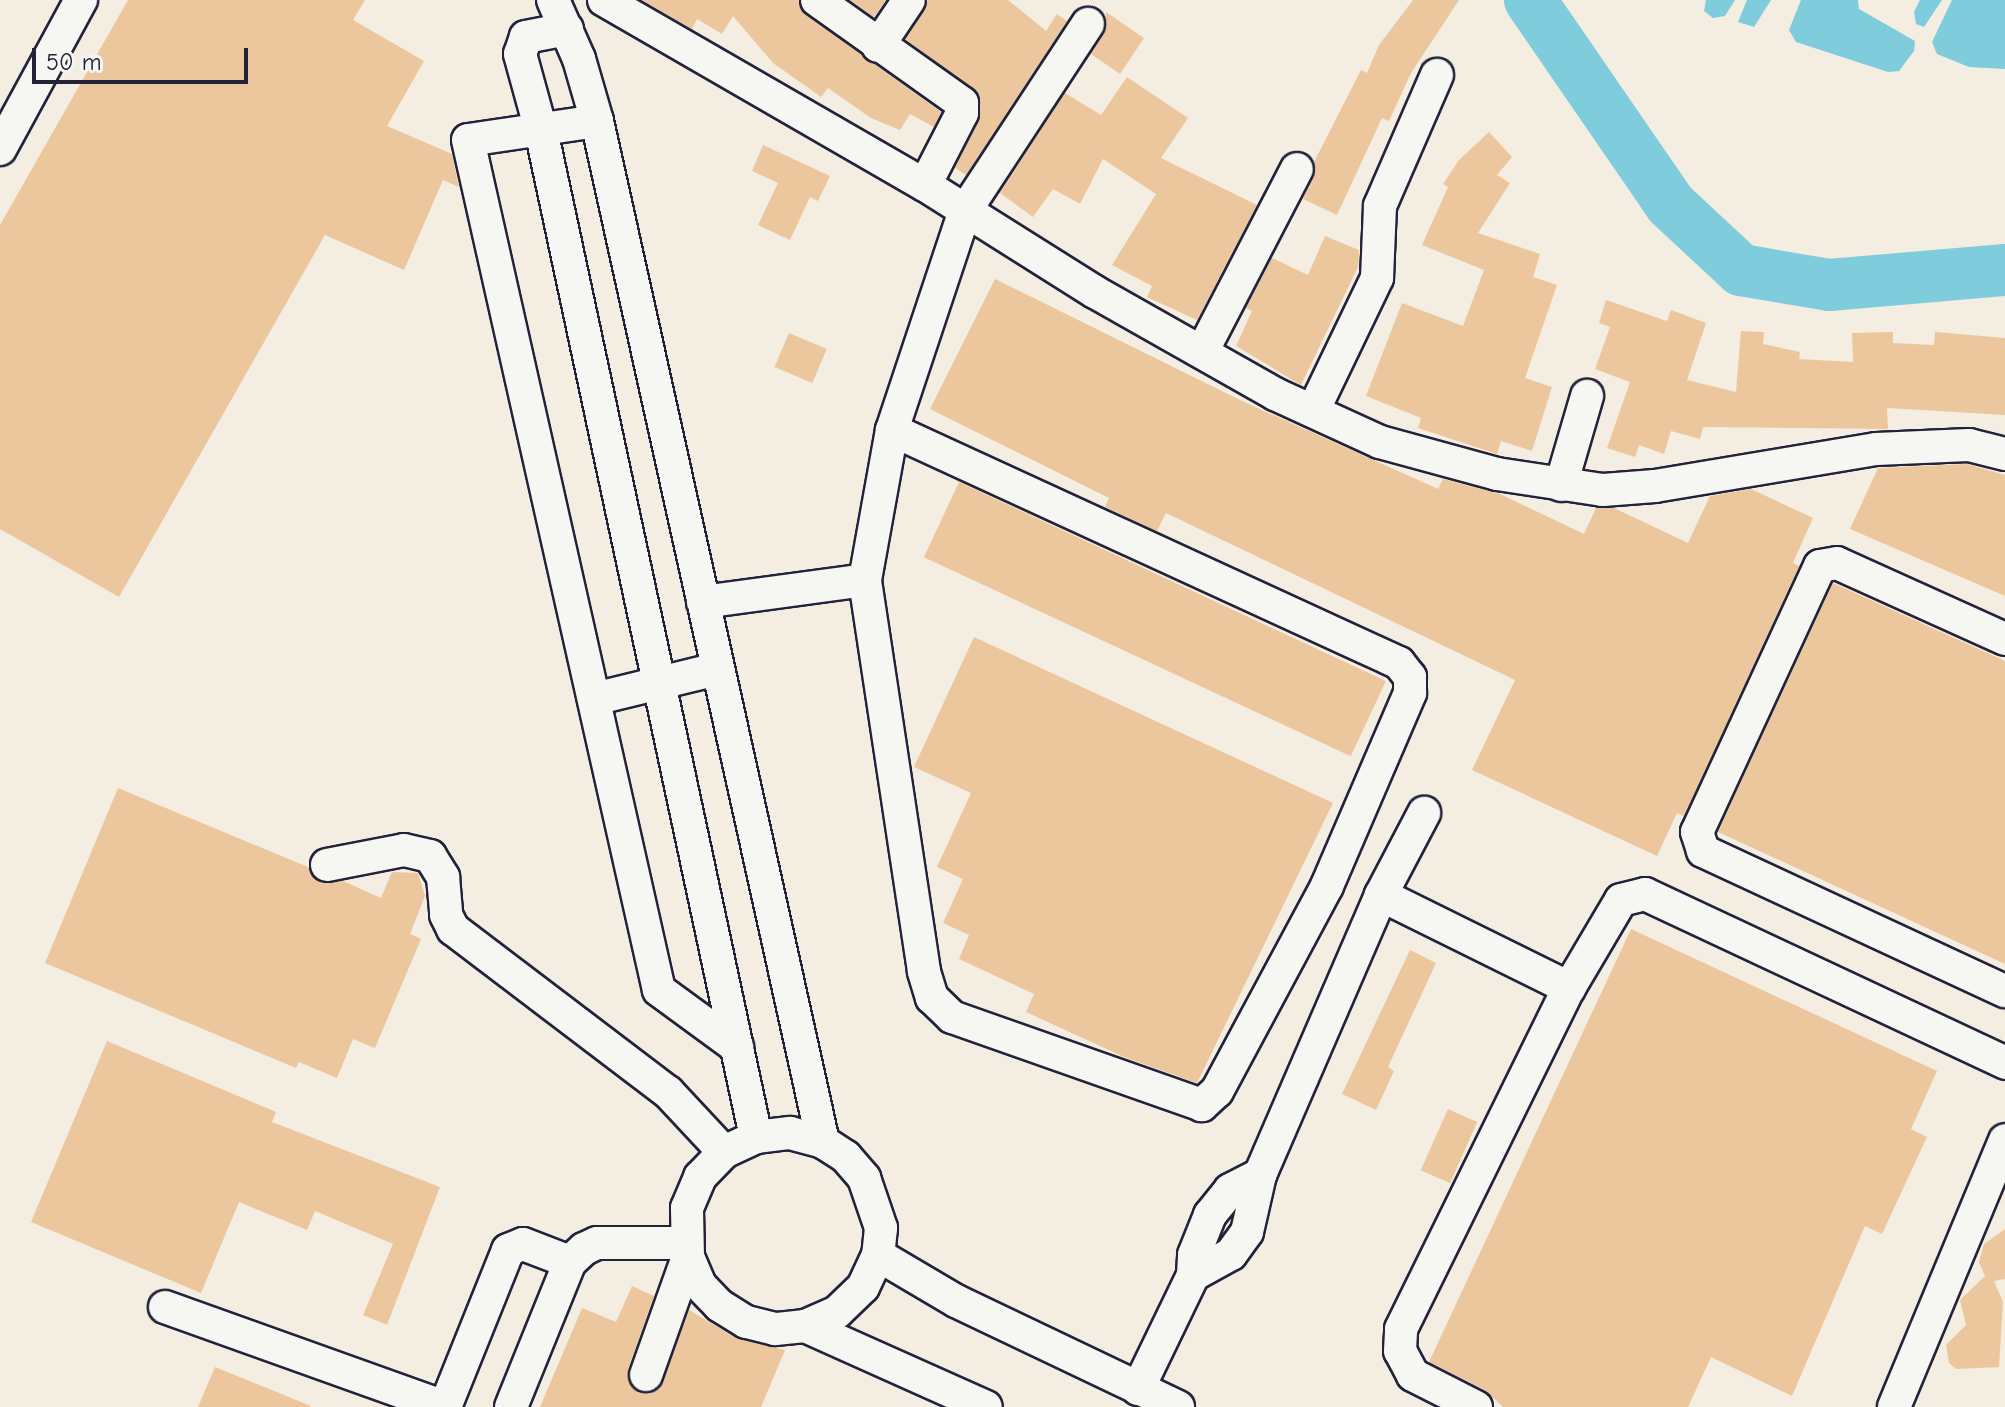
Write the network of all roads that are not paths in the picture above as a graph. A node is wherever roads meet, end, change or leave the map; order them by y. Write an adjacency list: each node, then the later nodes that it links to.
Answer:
1 (81, 0): 11 (street)
2 (604, 0): 13 (street)
3 (817, 0): 7 (street)
4 (909, 0): 7 (street)
5 (554, 9): 9 (street); 10 (street)
6 (1088, 24): 14 (street)
7 (878, 46): 13 (street)
8 (1437, 75): 17 (street)
9 (597, 121): 10 (street); 22 (street)
10 (541, 130): 25 (street); 26 (street)
11 (0, 149)
12 (1297, 169): 15 (street)
13 (925, 185): 14 (street)
14 (965, 211): 15 (street); 18 (street)
15 (1202, 352): 17 (street)
16 (1587, 396): 20 (street)
17 (1313, 411): 20 (street)
18 (892, 430): 21 (street); 21 (street)
19 (2005, 454): 20 (street)
20 (1561, 485)
21 (865, 580): 22 (street)
22 (703, 602): 24 (street)
23 (2005, 639): 31 (street)
24 (717, 669): 25 (street); 36 (street)
25 (659, 681): 26 (street); 32 (street)
26 (594, 699): 32 (street)
27 (1424, 813): 29 (street)
28 (327, 865): 37 (street)
29 (1381, 895): 30 (street); 44 (street)
30 (1569, 988): 33 (street); 49 (street)
31 (2005, 991)
32 (737, 1047): 34 (street)
33 (2005, 1063)
34 (756, 1137): 36 (street); 37 (street)
35 (2005, 1140): 50 (street)
36 (823, 1142): 39 (street)
37 (724, 1152): 38 (street)
38 (686, 1250): 40 (street); 42 (street); 43 (street)
39 (878, 1255): 42 (street); 44 (street)
40 (570, 1262): 45 (street); 46 (street)
41 (165, 1307): 45 (street)
42 (805, 1326): 47 (street)
43 (646, 1375)
44 (1138, 1389): 48 (street)
45 (444, 1407)
46 (511, 1407)
47 (986, 1407)
48 (1178, 1407)
49 (1476, 1407)
50 (1894, 1407)

